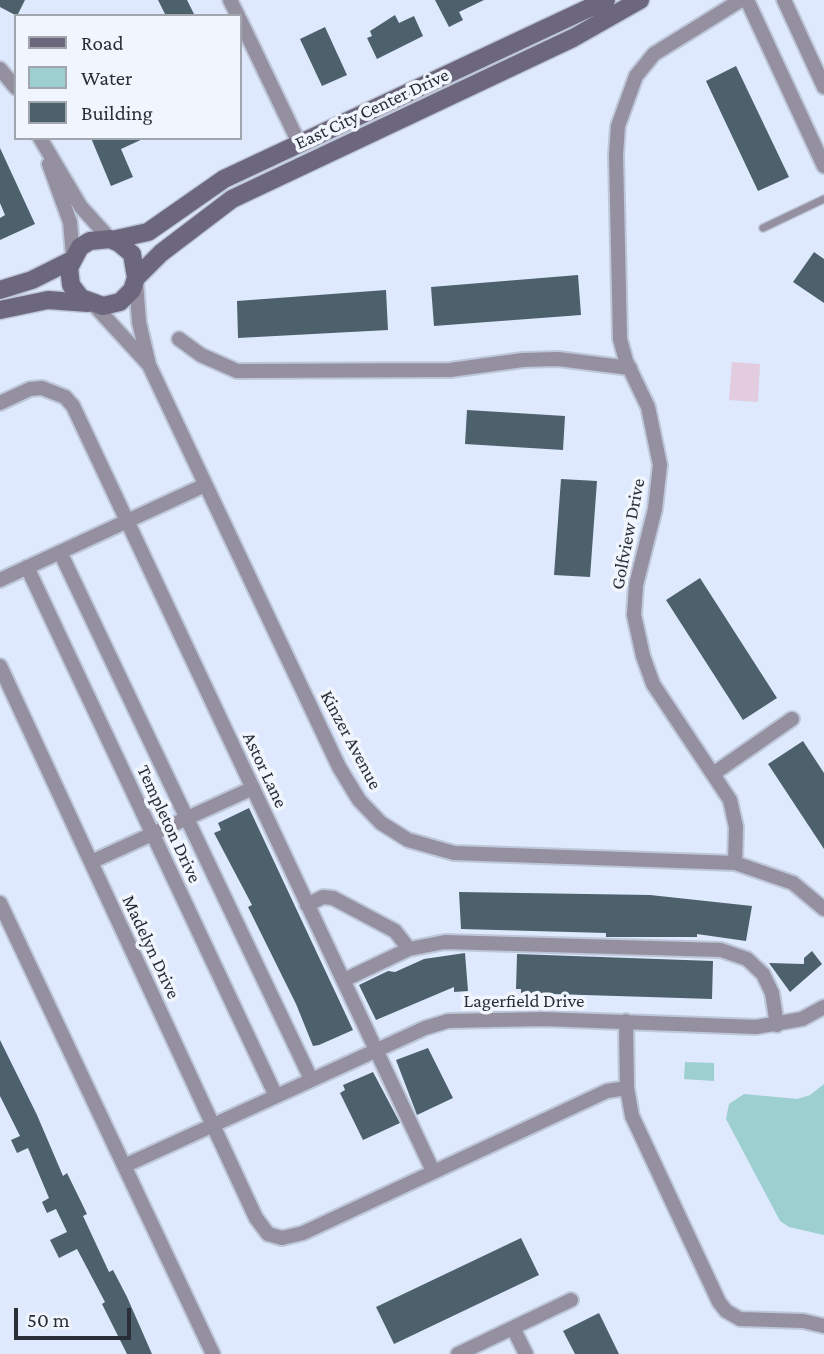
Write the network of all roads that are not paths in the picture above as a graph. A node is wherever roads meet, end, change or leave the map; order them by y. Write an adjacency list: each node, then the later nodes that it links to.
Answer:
1 (606, 0): 10 (street, East City Center Drive)
2 (640, 0): 17 (street, East City Center Drive)
3 (741, 0): 23 (street, Golfview Drive)
4 (747, 0): 12 (street)
5 (784, 0): 9 (street)
6 (242, 24): 10 (street)
7 (0, 69): 8 (street)
8 (14, 86)
9 (824, 87)
10 (299, 143): 15 (street, East City Center Drive)
11 (42, 144): 15 (street); 16 (street)
12 (824, 166)
13 (824, 199): 14 (lane)
14 (763, 228)
15 (111, 240): 16 (street); 17 (street)
16 (73, 258): 18 (street); 19 (street)
17 (136, 280): 19 (street); 22 (street, Kinzer Avenue)
18 (0, 290)
19 (91, 304): 20 (street); 22 (street, Kinzer Avenue)
20 (0, 310)
21 (179, 339): 23 (street)
22 (149, 365): 25 (street, Kinzer Avenue)
23 (630, 368): 32 (street, Golfview Drive)
24 (0, 403): 26 (street, Astor Lane)
25 (205, 485): 26 (street); 37 (street, Kinzer Avenue)
26 (128, 521): 27 (street); 33 (street, Astor Lane)
27 (60, 552): 28 (street); 34 (street, Templeton Drive)
28 (27, 567): 29 (street); 35 (street, Templeton Drive)
29 (0, 580)
30 (0, 666): 36 (street, Madelyn Drive)
31 (793, 719): 32 (street)
32 (713, 774): 37 (street, Golfview Drive)
33 (253, 788): 34 (street); 39 (street, Astor Lane)
34 (185, 818): 35 (street); 47 (street, Templeton Drive)
35 (153, 834): 36 (street); 49 (street, Templeton Drive)
36 (91, 862): 50 (street, Madelyn Drive)
37 (735, 863): 40 (street, Kinzer Avenue)
38 (0, 903): 51 (street)
39 (307, 905): 41 (street); 42 (street, Astor Lane)
40 (824, 909)
41 (409, 949): 42 (street); 45 (street)
42 (344, 980): 46 (street, Astor Lane)
43 (824, 1007): 45 (street, Lagerfield Drive)
44 (626, 1021): 45 (street, Lagerfield Drive); 46 (street, Lagerfield Drive); 48 (street)
45 (777, 1025)
46 (377, 1050): 47 (street, Lagerfield Drive); 52 (street, Astor Lane)
47 (311, 1079): 49 (street, Lagerfield Drive)
48 (627, 1088): 52 (street); 54 (street)
49 (276, 1096): 50 (street, Lagerfield Drive)
50 (213, 1126): 51 (street, Lagerfield Drive); 52 (street, Madelyn Drive)
51 (124, 1166): 56 (street)
52 (433, 1171)
53 (571, 1300): 55 (street)
54 (824, 1326)
55 (513, 1328): 57 (street); 58 (street)
56 (213, 1354)
57 (458, 1354)
58 (526, 1354)

